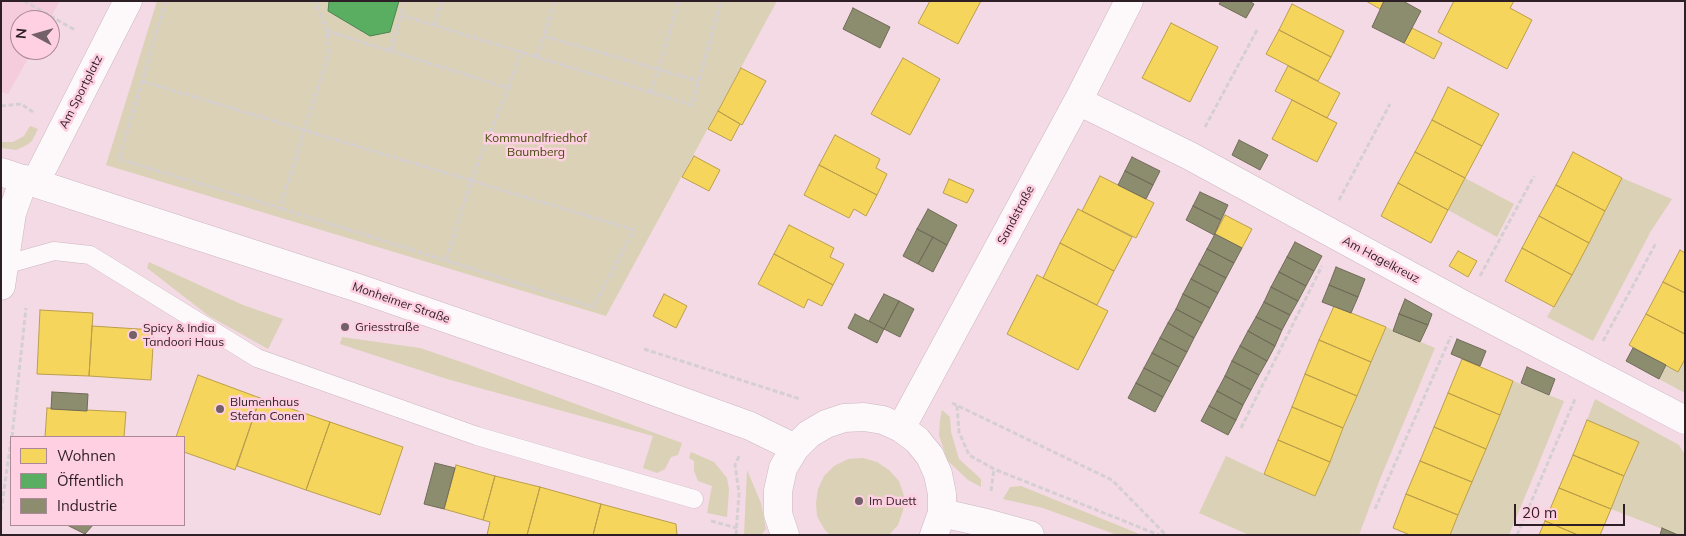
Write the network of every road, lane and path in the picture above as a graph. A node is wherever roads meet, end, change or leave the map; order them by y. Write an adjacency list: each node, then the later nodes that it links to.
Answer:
1 (24, 1): 16 (path)
2 (128, 1): 16 (street, Am Sportplatz)
3 (166, 1): 21 (path)
4 (316, 1): 14 (path)
5 (405, 1): 11 (path)
6 (442, 1): 12 (path)
7 (555, 1): 15 (path)
8 (679, 1): 20 (path)
9 (721, 1): 22 (path)
10 (1129, 1): 25 (street, Sandstraße)
11 (401, 15): 12 (path); 17 (path)
12 (434, 26): 18 (path)
13 (1257, 30): 28 (path)
14 (327, 31): 17 (path); 27 (path)
15 (544, 36): 19 (path); 20 (path)
16 (104, 46): 30 (street, Am Sportplatz)
17 (391, 50): 23 (path)
18 (521, 52): 19 (path); 23 (path)
19 (537, 58): 24 (path)
20 (659, 69): 22 (path); 24 (path)
21 (142, 81): 27 (path); 32 (path)
22 (698, 81): 24 (path)
23 (508, 88): 31 (path)
24 (651, 92)
25 (1078, 100): 28 (street, Am Hagelkreuz); 40 (street, Sandstraße)
26 (1390, 104): 33 (path)
27 (304, 130): 31 (path); 32 (path)
28 (1190, 156): 33 (street, Am Hagelkreuz)
29 (1534, 176): 37 (path)
30 (20, 178): 36 (street); 43 (street, Monheimer Straße)
31 (471, 181): 35 (path); 35 (path)
32 (280, 208): 35 (path)
33 (1330, 233): 37 (street, Am Hagelkreuz); 41 (path)
34 (1656, 243): 38 (path)
35 (446, 260)
36 (2, 276): 45 (lane)
37 (1464, 305): 38 (street, Am Hagelkreuz); 46 (path)
38 (1587, 370): 39 (street, Am Hagelkreuz); 54 (path)
39 (1685, 420)
40 (901, 428): 43 (street); 48 (street)
41 (1241, 428)
42 (10, 448): 47 (path)
43 (795, 448): 50 (street)
44 (735, 466): 49 (path)
45 (694, 499)
46 (1375, 509)
47 (1, 511)
48 (938, 524): 51 (street)
49 (736, 535)
50 (785, 535)
51 (1030, 535)
52 (1159, 535): 53 (path)
53 (1166, 535)
54 (1517, 535)

